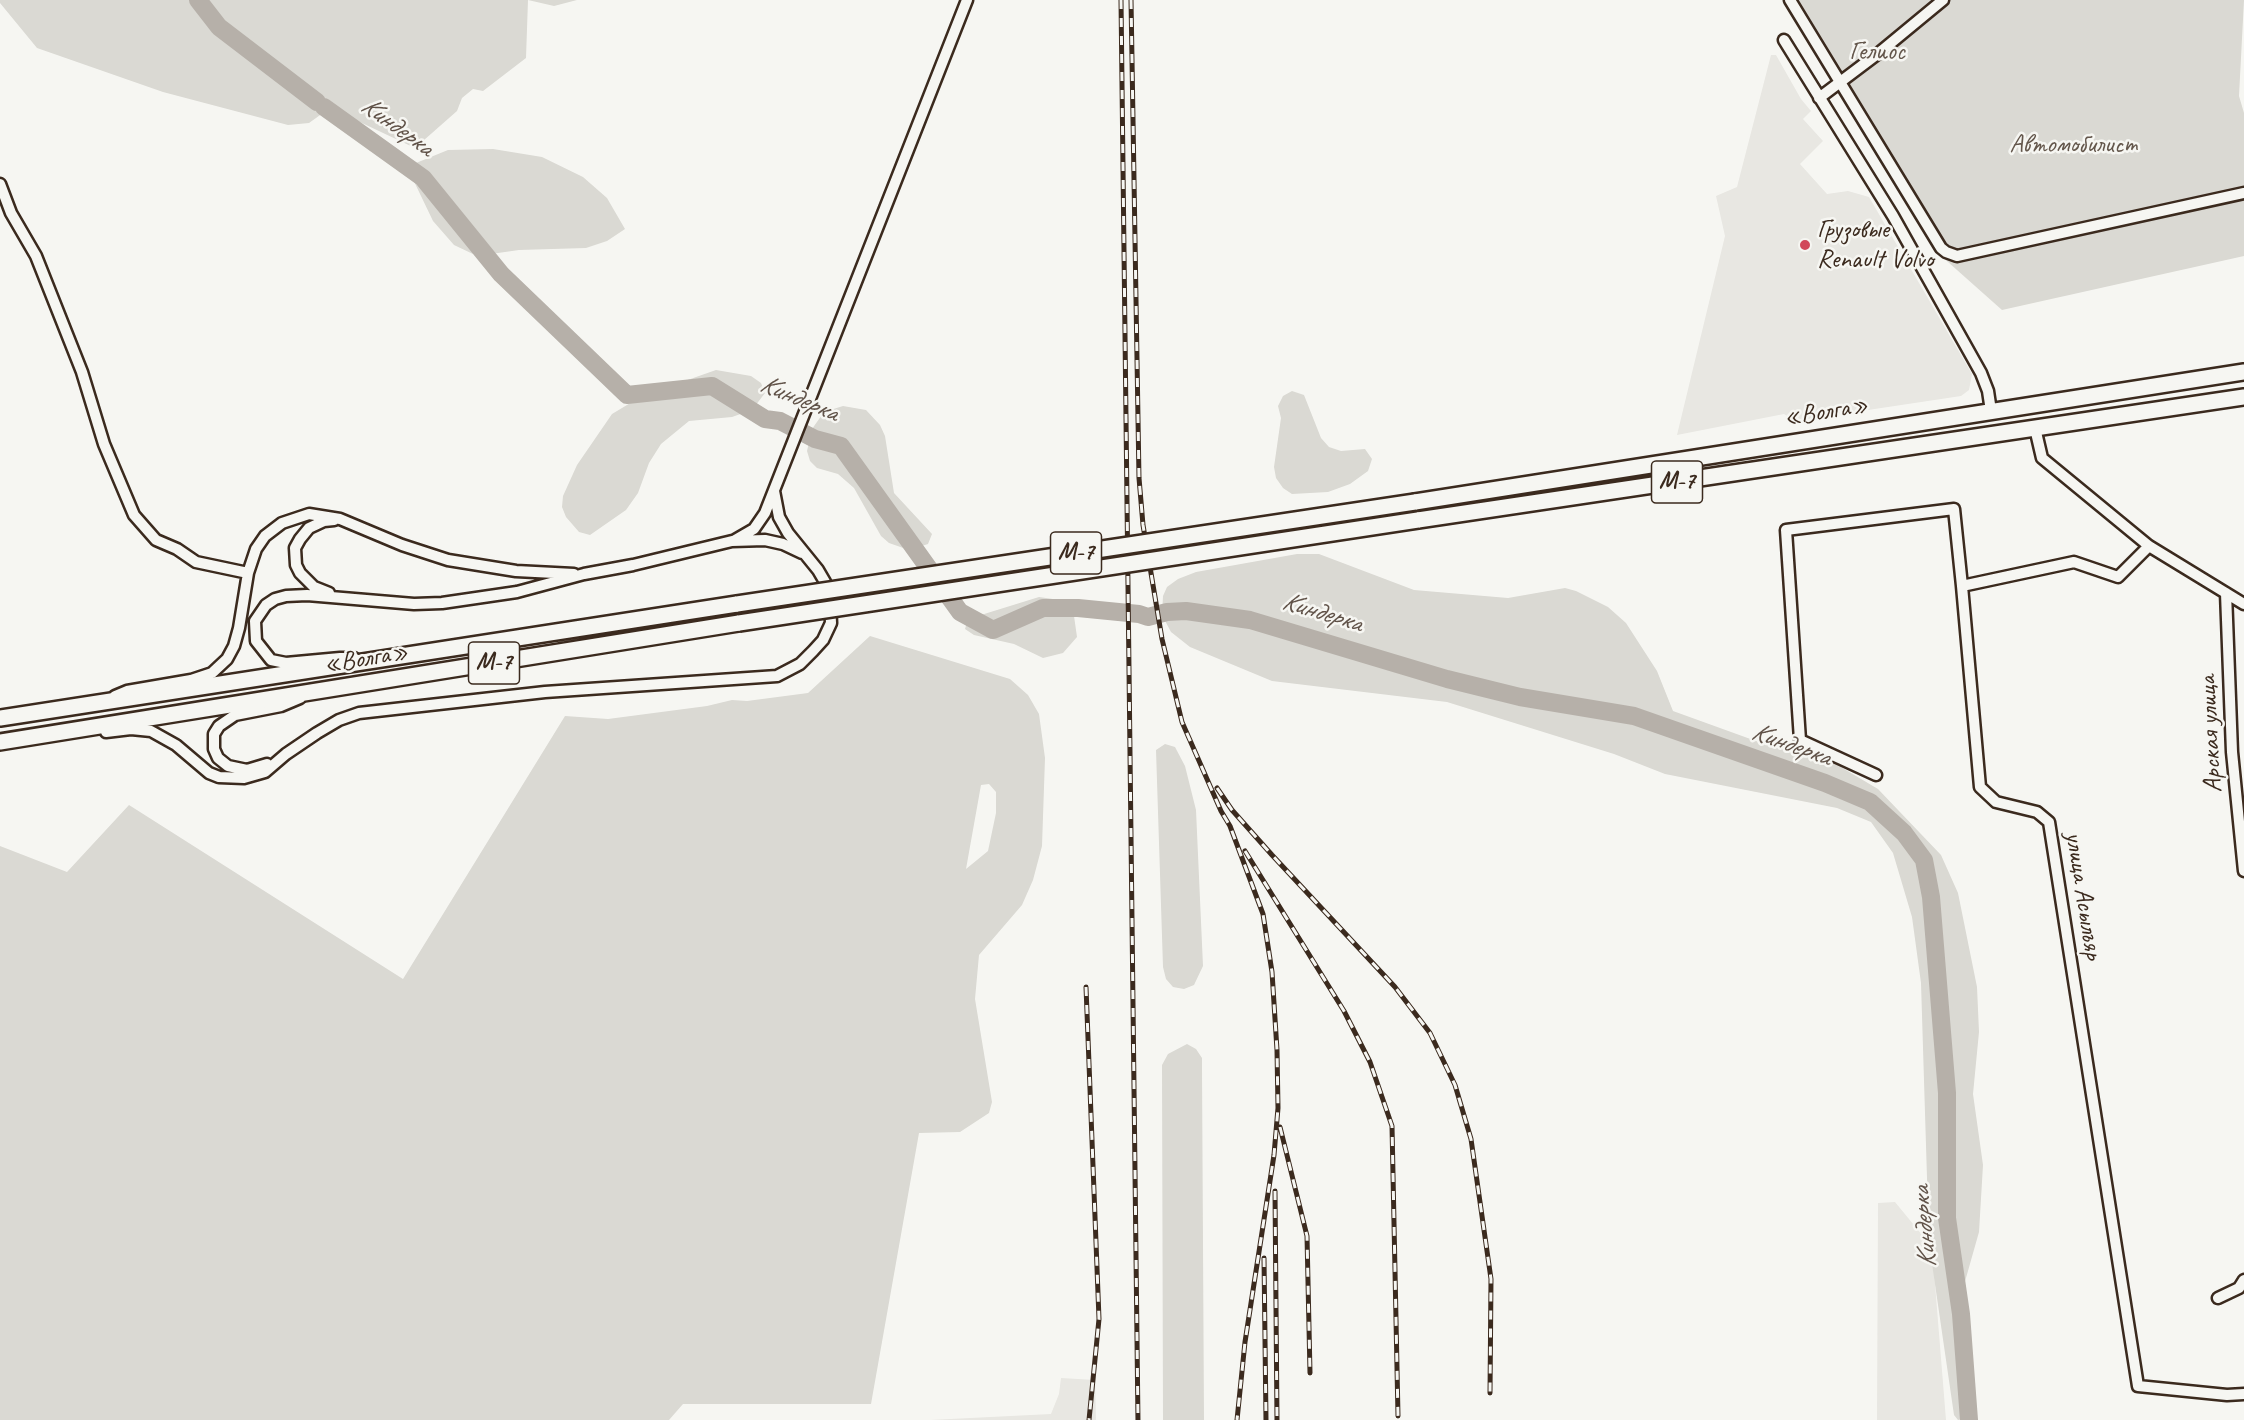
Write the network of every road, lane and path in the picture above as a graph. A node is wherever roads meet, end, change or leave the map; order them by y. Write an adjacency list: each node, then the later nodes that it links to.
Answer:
1 (967, 0): 13 (street)
2 (1790, 0): 5 (street)
3 (1943, 0): 5 (street)
4 (1784, 40): 6 (street)
5 (1840, 82): 6 (street); 8 (street)
6 (1819, 98): 11 (street)
7 (0, 184): 18 (street)
8 (2244, 193)
9 (2244, 372): 11 (highway, «Волга» / М-7)
10 (2244, 397): 12 (highway, «Волга» / М-7)
11 (1991, 411): 24 (highway, «Волга» / М-7, bridge)
12 (2035, 428): 16 (street); 25 (highway, «Волга» / М-7, bridge)
13 (774, 491): 15 (street); 17 (street)
14 (340, 519): 18 (street); 19 (street); 22 (street)
15 (732, 541): 17 (street); 19 (street)
16 (2149, 546): 20 (street); 21 (street)
17 (806, 555): 30 (street)
18 (248, 573): 26 (street)
19 (584, 574): 22 (street)
20 (1962, 586): 31 (street, улица Асылъяр); 35 (street, улица Асылъяр)
21 (2226, 593): 23 (street); 32 (street, Арская улица)
22 (341, 597): 24 (street)
23 (2244, 604)
24 (378, 659): 26 (highway, «Волга» / М-7)
25 (314, 692): 28 (highway, «Волга» / М-7); 30 (street)
26 (99, 703): 27 (highway, «Волга» / М-7)
27 (0, 718)
28 (44, 735): 29 (highway, «Волга» / М-7); 30 (street)
29 (0, 742)
30 (286, 754)
31 (1876, 775)
32 (2244, 871)
33 (2244, 1280): 34 (street)
34 (2218, 1298)
35 (2244, 1394)

